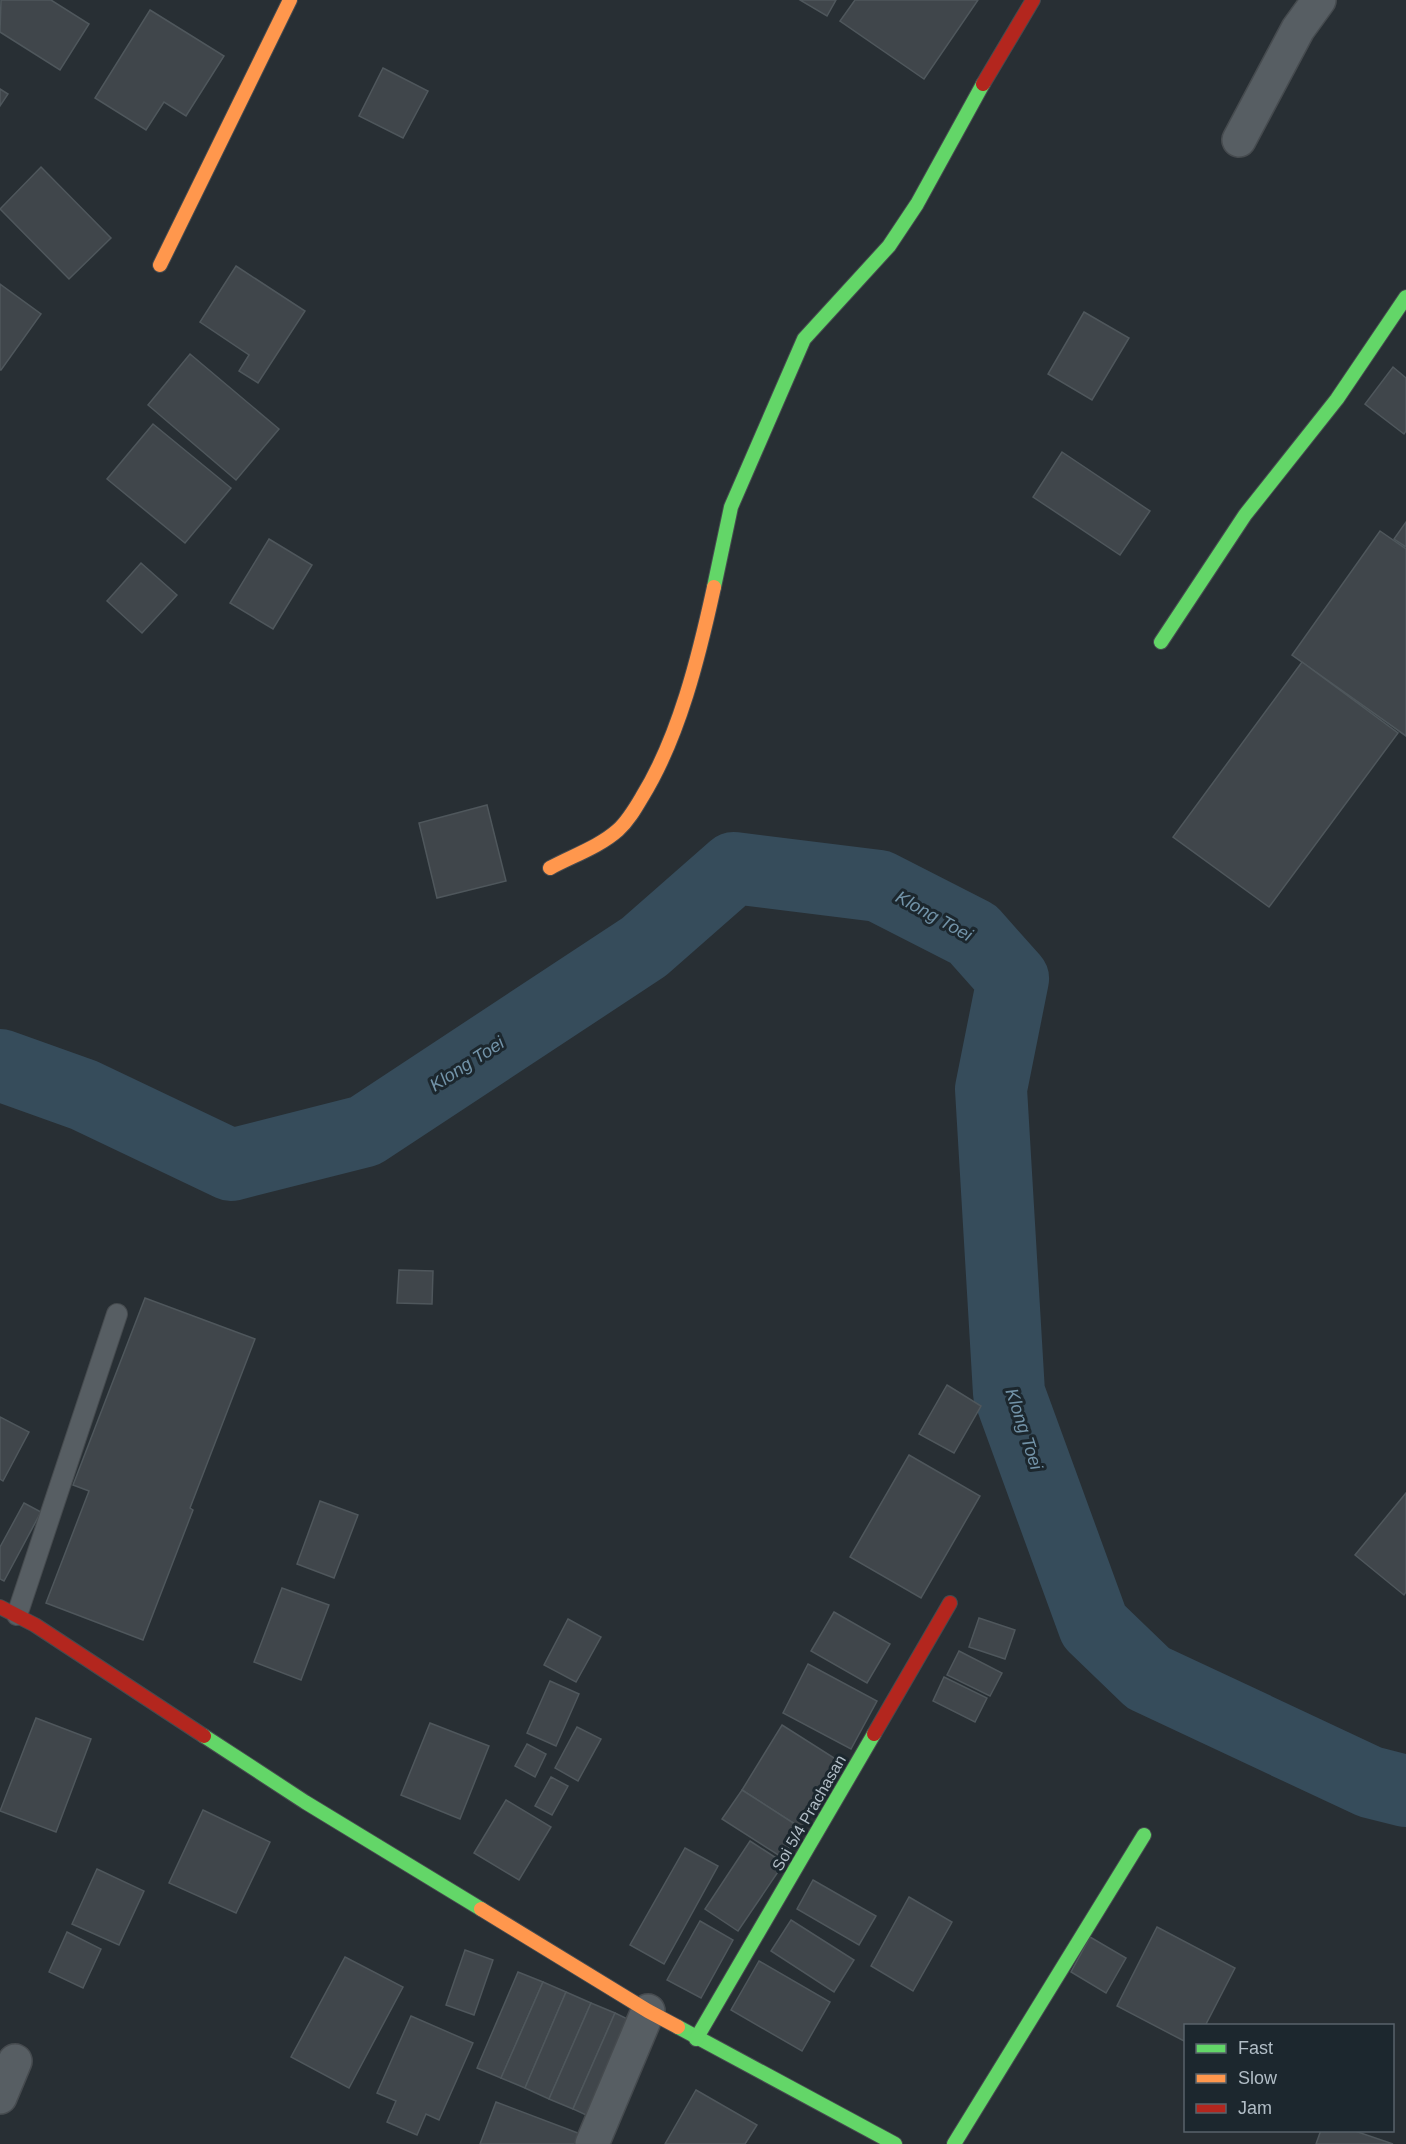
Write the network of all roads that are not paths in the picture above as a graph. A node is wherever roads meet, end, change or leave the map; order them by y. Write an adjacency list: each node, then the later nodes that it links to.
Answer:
1 (290, 0): 5 (street)
2 (1033, 0): 8 (street)
3 (1319, 0): 4 (street)
4 (1239, 140)
5 (160, 265)
6 (1406, 297): 7 (street)
7 (1161, 642)
8 (550, 868)
9 (117, 1314): 11 (lane)
10 (950, 1603): 14 (street, Soi 5/4 Prachasan)
11 (9, 1611): 13 (street)
12 (1144, 1835): 19 (street)
13 (648, 2011): 14 (street); 17 (street)
14 (696, 2039): 18 (street)
15 (15, 2061): 16 (street)
16 (0, 2097)
17 (592, 2144)
18 (895, 2144)
19 (954, 2144)

